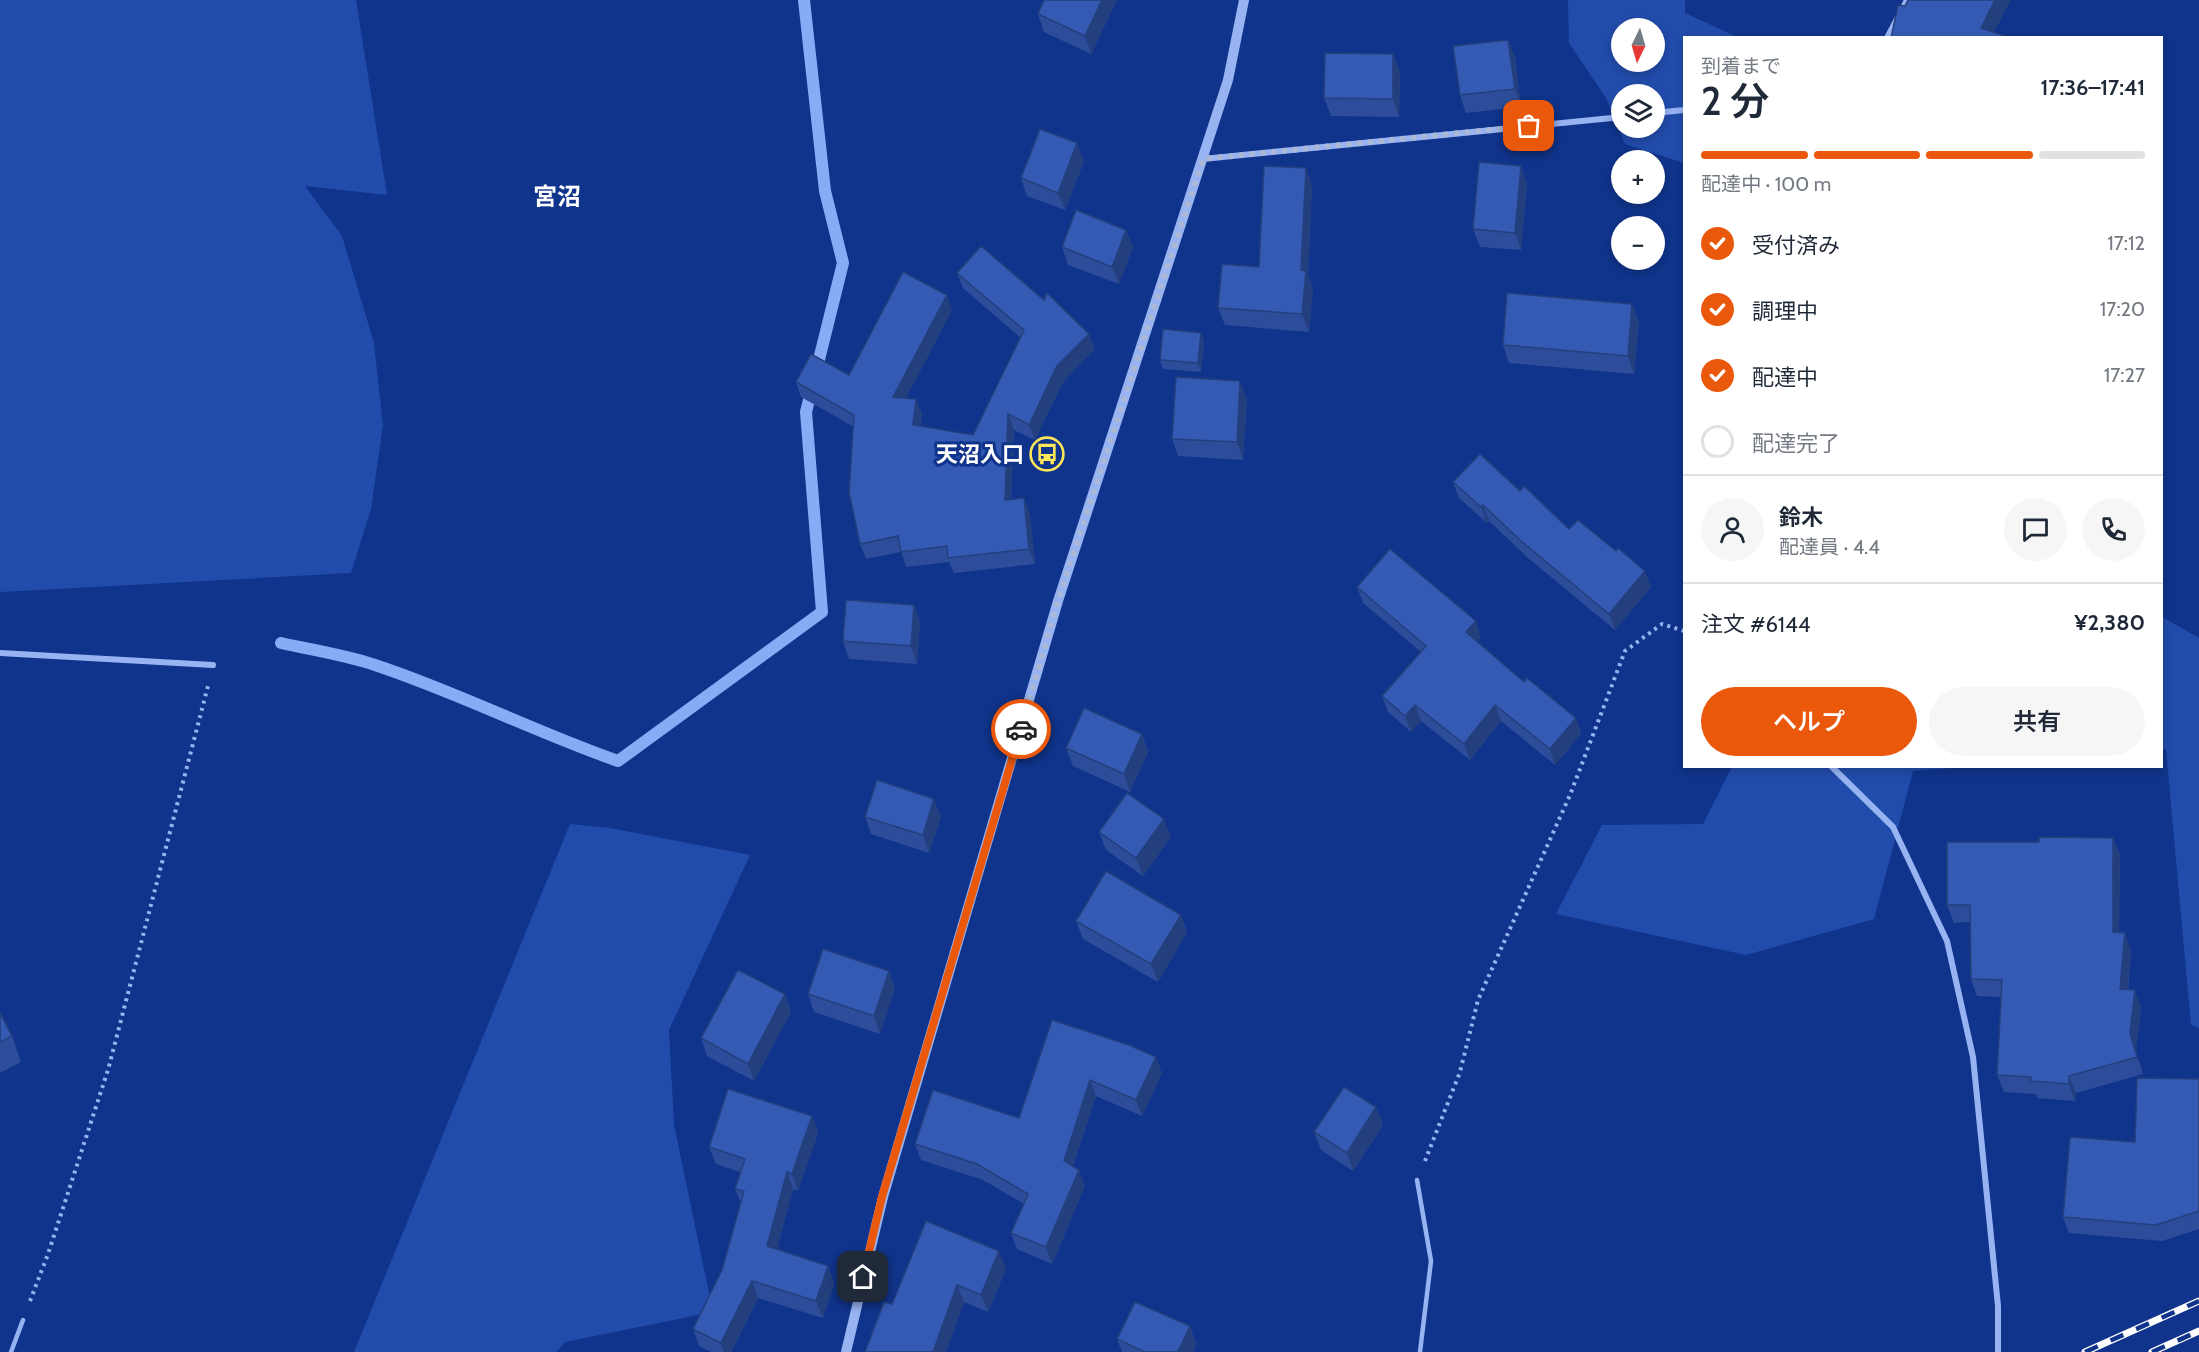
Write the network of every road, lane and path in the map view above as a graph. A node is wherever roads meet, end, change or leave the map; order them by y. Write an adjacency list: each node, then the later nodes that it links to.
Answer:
1 (1244, 0): 7 (street)
2 (1907, 0): 3 (street)
3 (1888, 36)
4 (1683, 110): 5 (street)
5 (1665, 112)
6 (1611, 118): 7 (street)
7 (1203, 159): 15 (street)
8 (1683, 631): 12 (path)
9 (0, 653): 10 (street)
10 (213, 665): 13 (path)
11 (1833, 768): 17 (street)
12 (1417, 1180): 16 (lane)
13 (22, 1320): 14 (lane)
14 (11, 1352)
15 (846, 1352)
16 (1420, 1352)
17 (1998, 1352)

